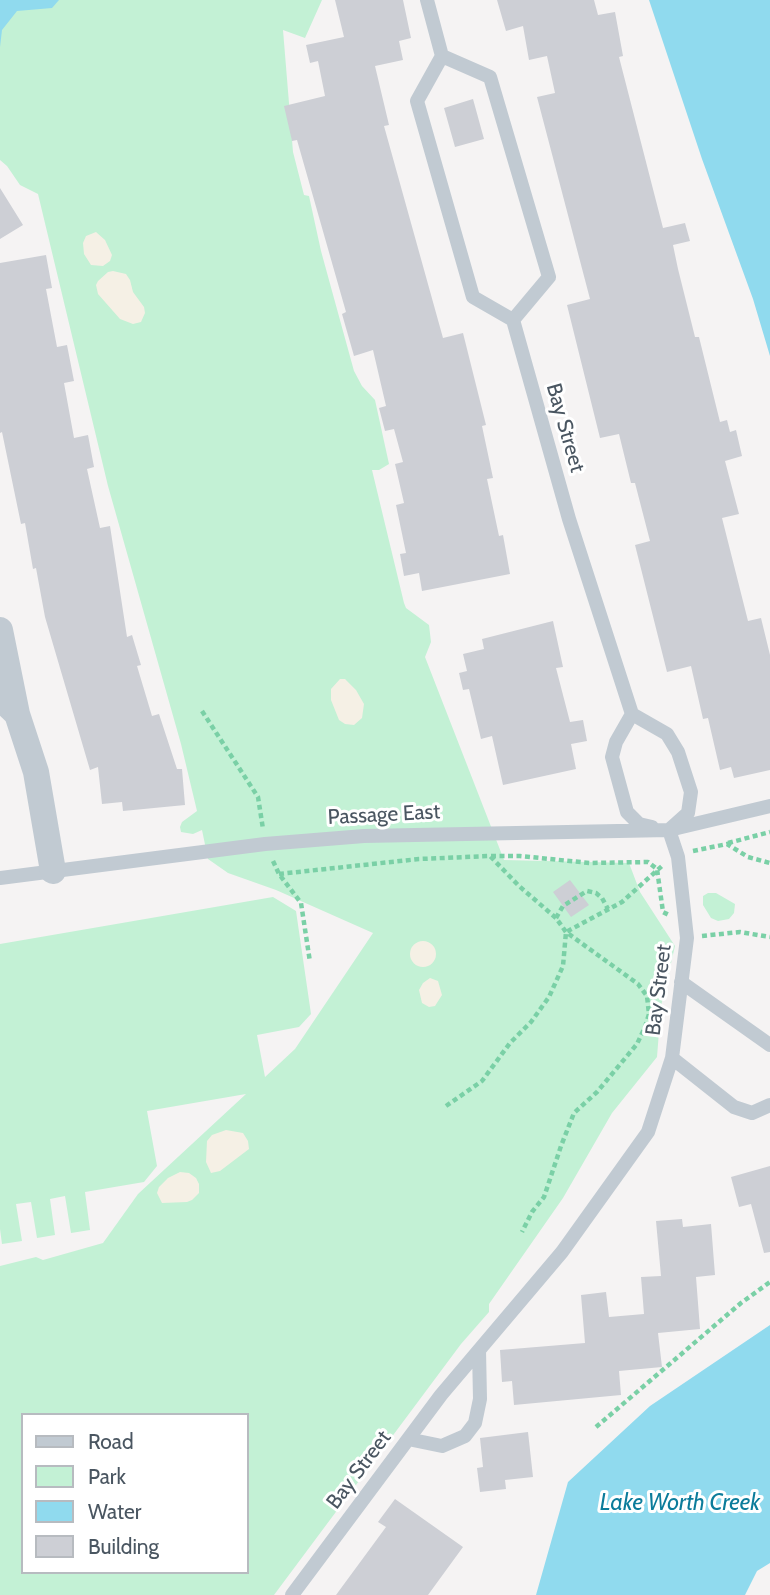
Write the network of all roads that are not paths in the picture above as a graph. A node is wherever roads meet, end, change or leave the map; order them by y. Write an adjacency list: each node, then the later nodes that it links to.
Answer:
1 (427, 0): 2 (lane)
2 (442, 56): 3 (lane); 3 (lane)
3 (513, 320): 6 (lane, Bay Street)
4 (0, 630): 5 (street)
5 (9, 706): 9 (street)
6 (632, 714): 8 (lane); 8 (lane)
7 (770, 806): 8 (lane, Passage East)
8 (669, 830): 9 (lane, Passage East); 11 (lane, Bay Street)
9 (53, 871): 10 (lane, Passage East)
10 (0, 878)
11 (681, 982): 12 (lane); 13 (lane, Bay Street)
12 (770, 1045)
13 (672, 1058): 14 (lane); 15 (lane, Bay Street)
14 (770, 1105)
15 (479, 1350): 16 (lane, Bay Street); 16 (lane)
16 (408, 1439): 17 (lane, Bay Street)
17 (292, 1595)

